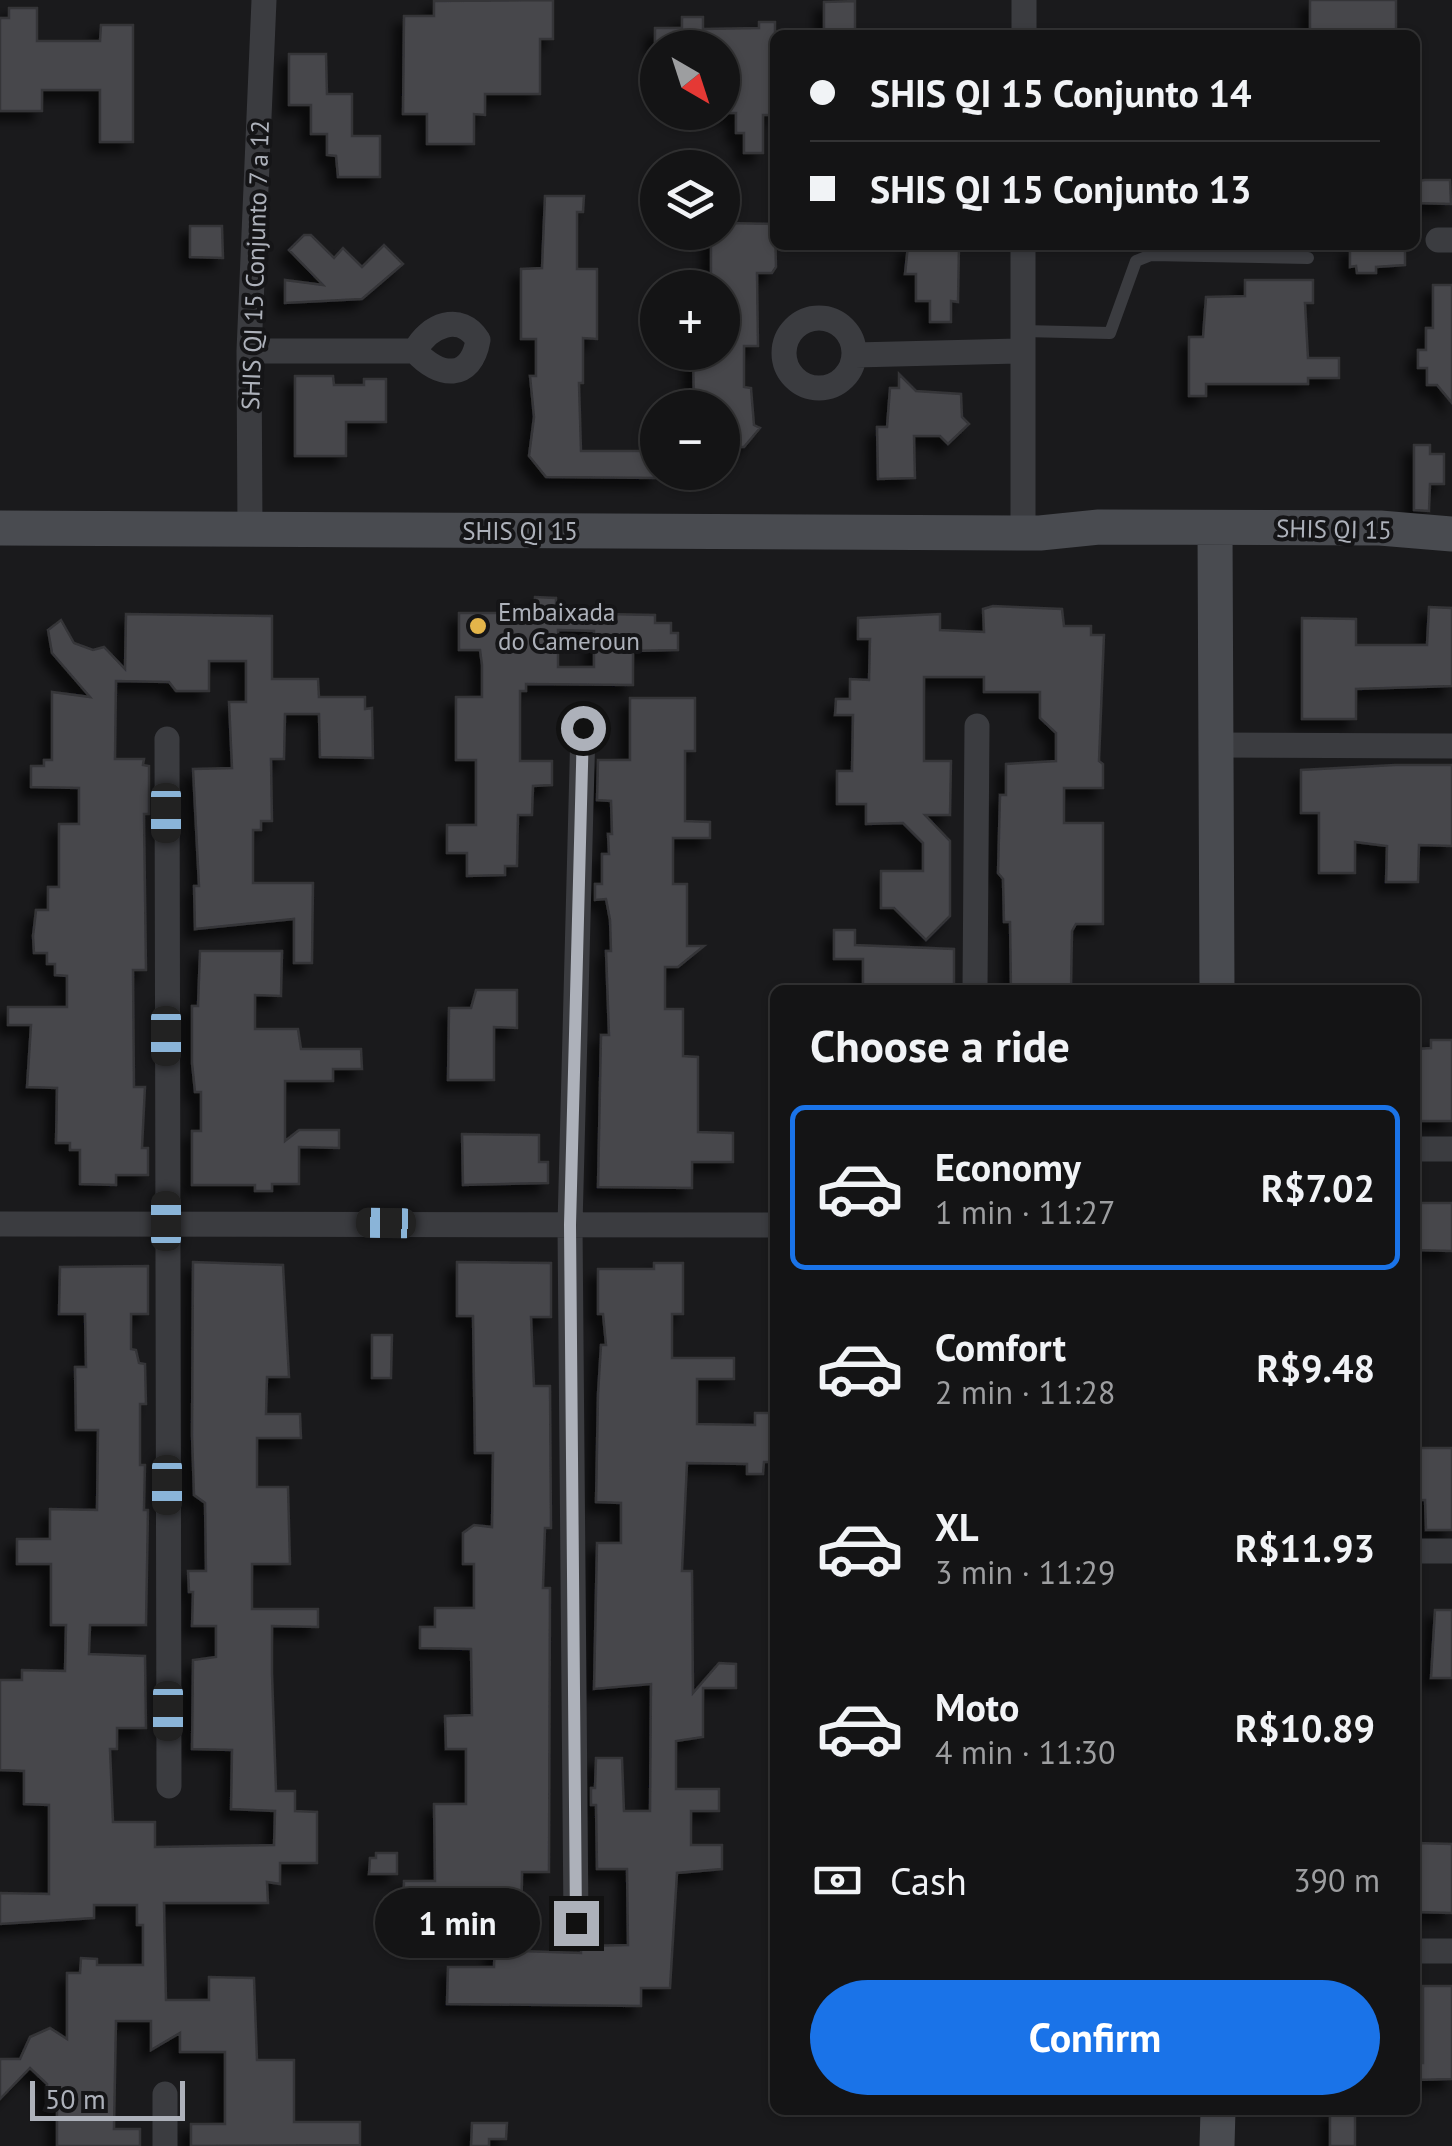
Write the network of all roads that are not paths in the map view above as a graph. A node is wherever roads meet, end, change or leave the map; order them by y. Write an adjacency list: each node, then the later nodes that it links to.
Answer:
1 (264, 0): 7 (street, SHIS QI 15 Conjunto 7 a 12)
2 (1024, 0): 3 (street)
3 (1024, 30)
4 (1023, 250): 6 (street)
5 (1308, 258): 6 (lane)
6 (1023, 341): 9 (street); 12 (street)
7 (249, 351): 8 (street); 11 (street, SHIS QI 15 Conjunto 7 a 12)
8 (415, 351)
9 (855, 355)
10 (0, 528): 11 (street, SHIS QI 15)
11 (250, 530): 12 (street, SHIS QI 15)
12 (1031, 533): 14 (street, SHIS QI 15)
13 (1452, 534): 14 (street, SHIS QI 15)
14 (1215, 540): 15 (street, SHIS QI 15); 19 (street)
15 (1452, 544)
16 (977, 726): 21 (street)
17 (583, 728): 27 (street)
18 (167, 739): 25 (street)
19 (1216, 745): 20 (street); 22 (street)
20 (1452, 746)
21 (975, 985)
22 (1217, 985)
23 (1420, 1149): 24 (street)
24 (1452, 1149)
25 (166, 1221): 26 (street); 27 (street); 31 (street)
26 (0, 1224)
27 (570, 1225): 28 (street); 32 (street)
28 (770, 1225)
29 (1420, 1551): 30 (street)
30 (1452, 1552)
31 (169, 1786)
32 (576, 1923)
33 (1420, 1951): 34 (street)
34 (1452, 1951)
35 (166, 2094): 37 (street)
36 (1218, 2115): 38 (street)
37 (166, 2146)
38 (1218, 2146)

